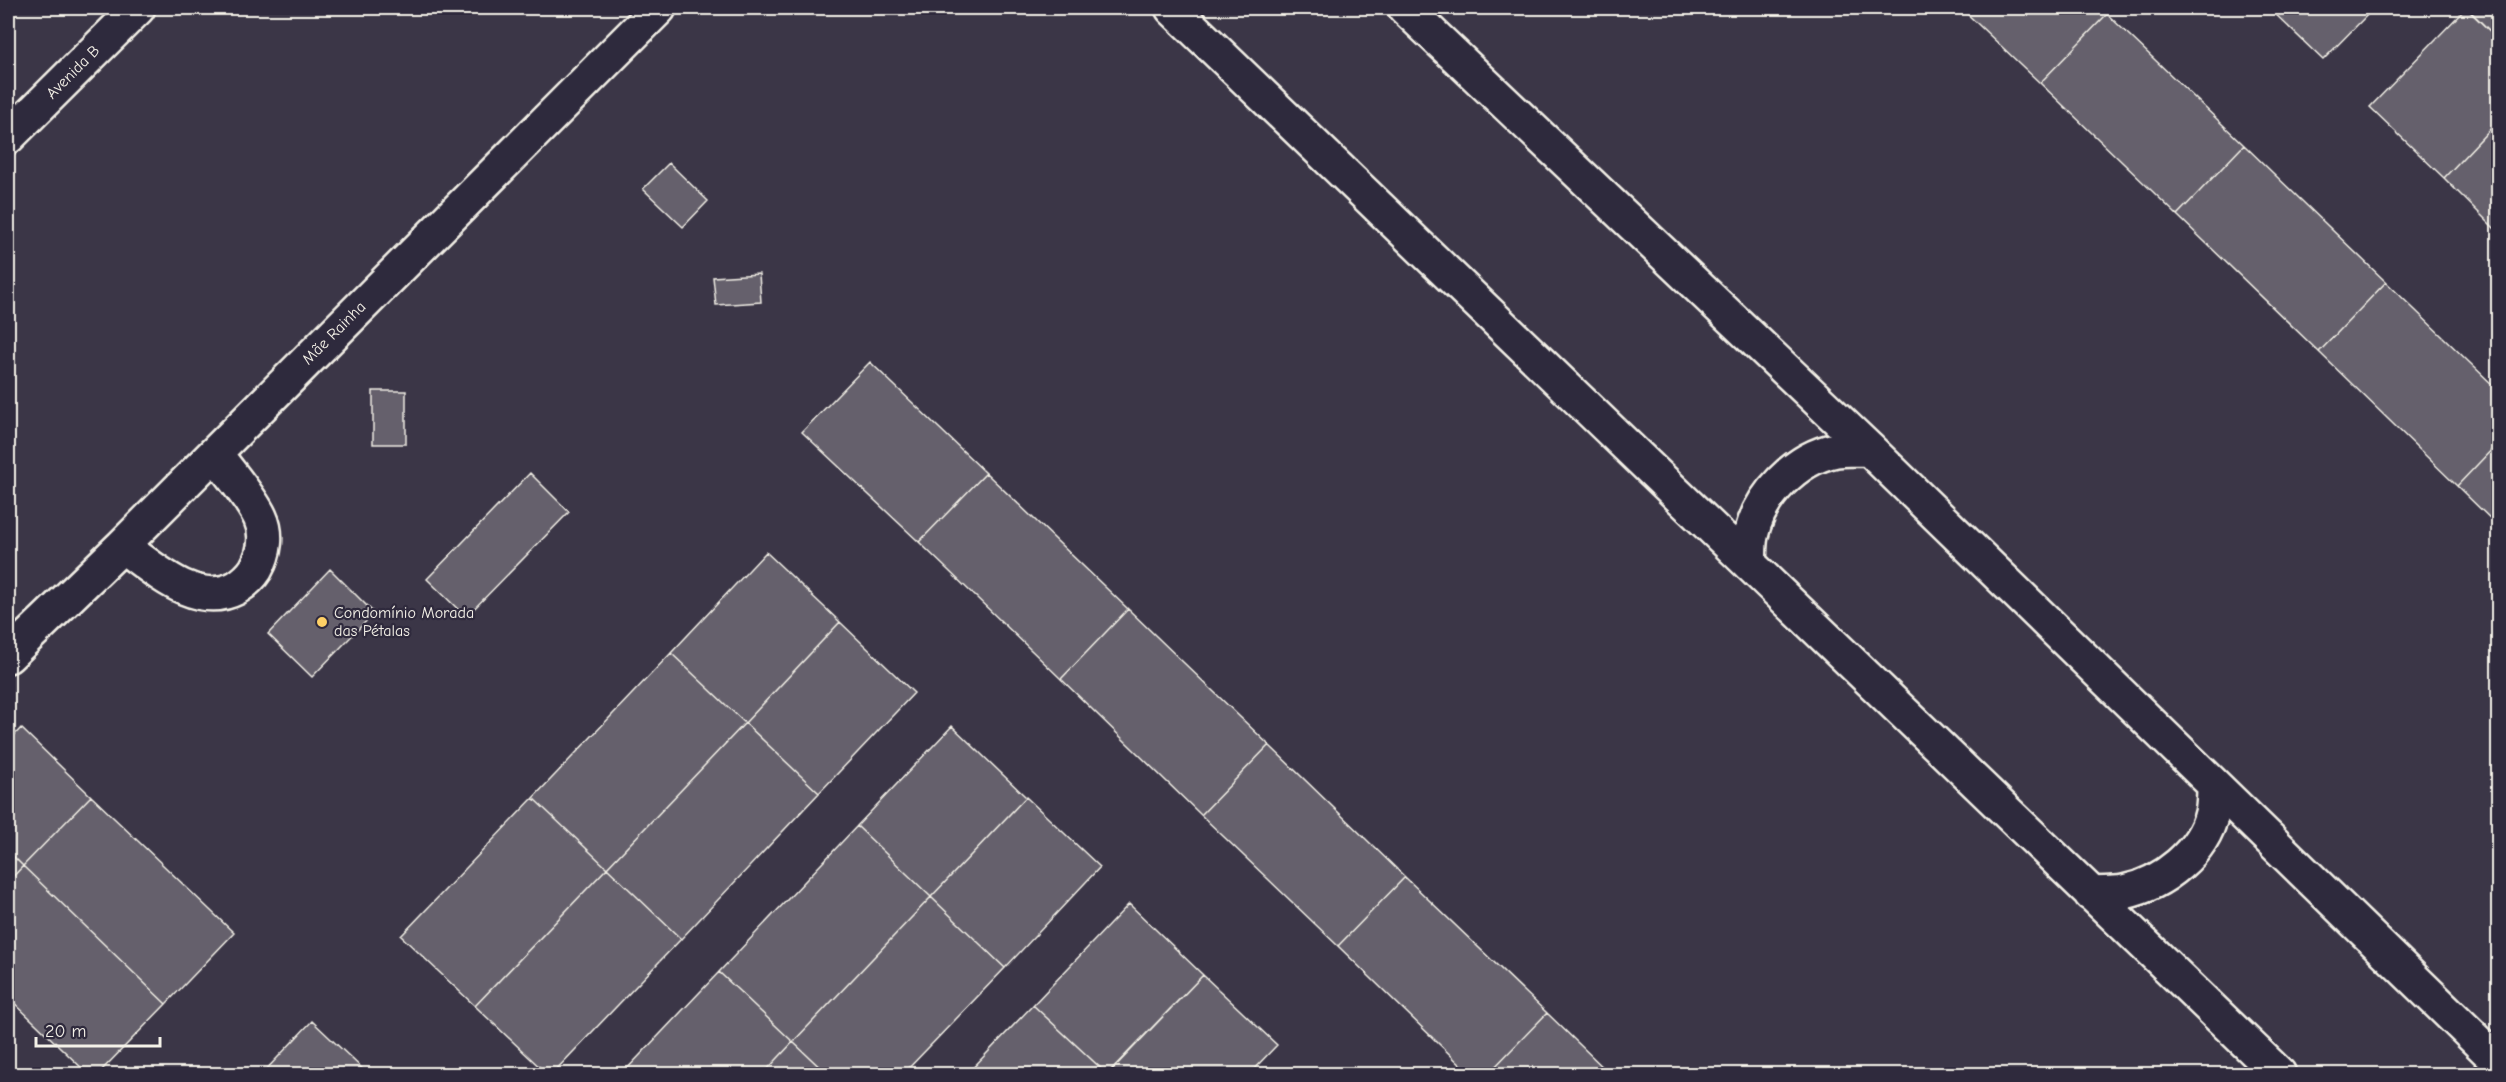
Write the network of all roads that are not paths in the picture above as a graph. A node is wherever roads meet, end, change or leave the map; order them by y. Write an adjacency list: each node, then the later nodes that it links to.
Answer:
1 (138, 8): 5 (street, Avenida B)
2 (659, 8): 7 (street, Mãe Rainha)
3 (1405, 8): 6 (street)
4 (1178, 9): 9 (street)
5 (8, 137)
6 (1869, 449): 9 (street); 11 (street)
7 (215, 453): 8 (street, Mãe Rainha); 8 (street)
8 (122, 546): 10 (street, Mãe Rainha)
9 (1749, 564): 12 (street)
10 (8, 656)
11 (2214, 785): 12 (street); 13 (street)
12 (2091, 894): 14 (street)
13 (2499, 1061)
14 (2279, 1074)

